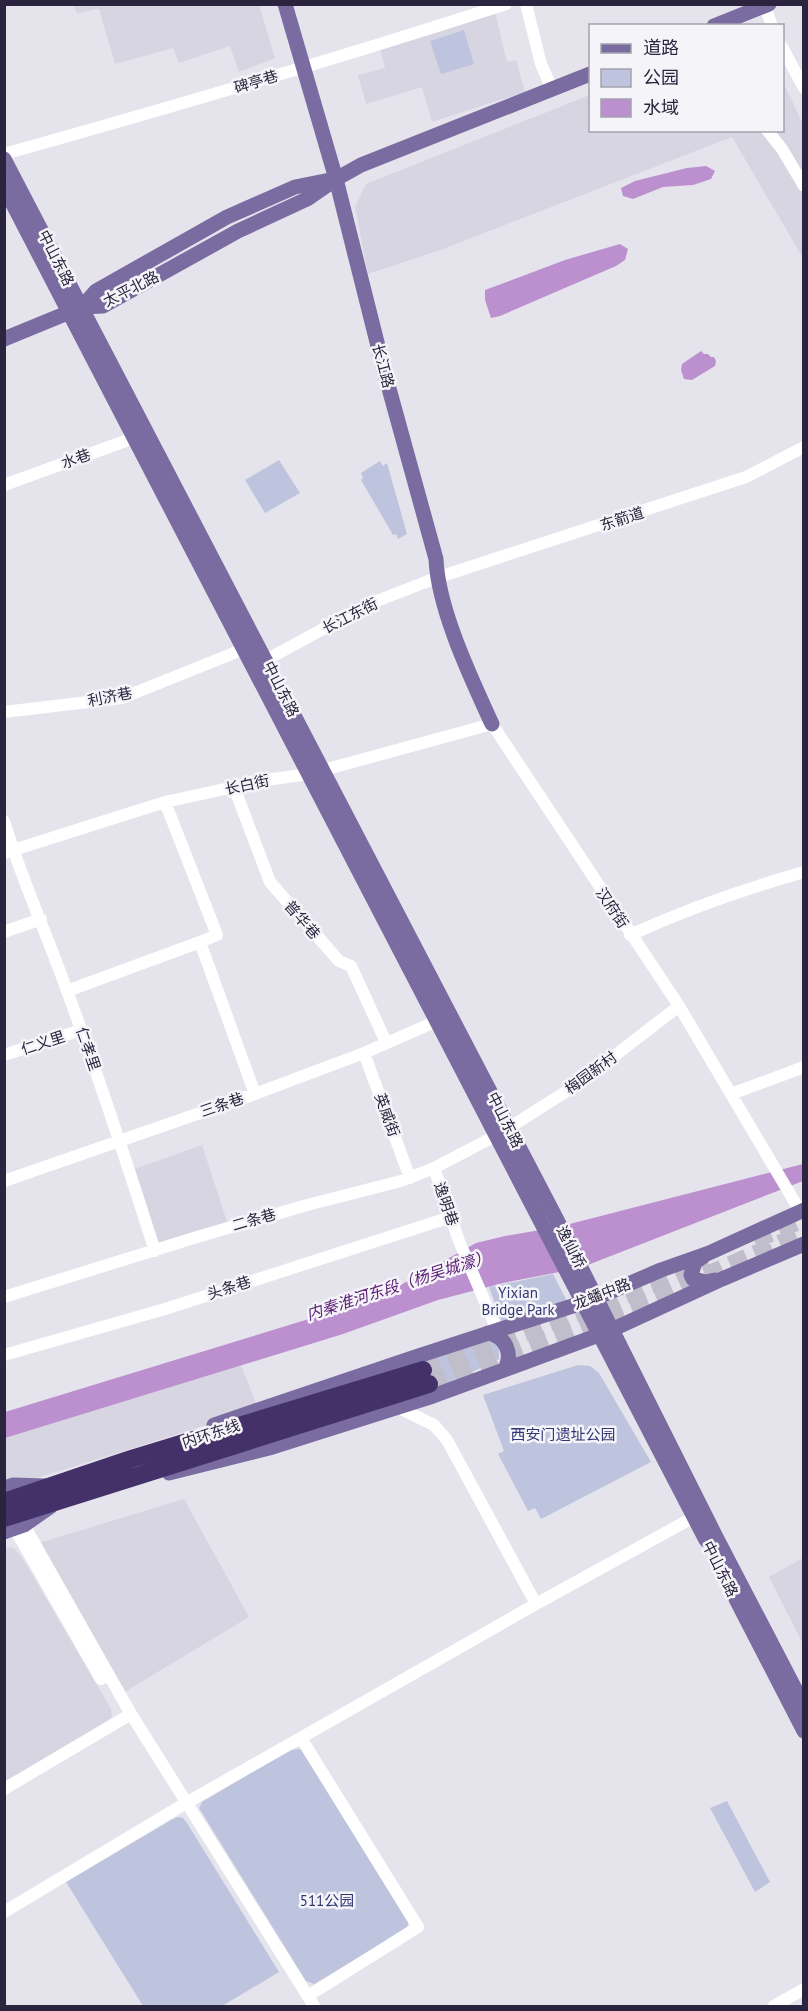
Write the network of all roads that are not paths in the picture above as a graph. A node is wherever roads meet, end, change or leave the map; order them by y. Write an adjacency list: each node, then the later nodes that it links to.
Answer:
1 (285, 4): 8 (main road, 长江路)
2 (506, 4): 8 (street, 碑亭巷)
3 (526, 4): 11 (street)
4 (766, 5): 5 (main road); 6 (street)
5 (719, 24)
6 (771, 24)
7 (784, 49): 10 (street)
8 (304, 68): 13 (street, 碑亭巷); 15 (main road, 长江路)
9 (589, 75): 11 (main road, 太平北路)
10 (804, 88)
11 (552, 89): 15 (main road, 太平北路)
12 (769, 132): 16 (street)
13 (4, 154)
14 (4, 159): 18 (main road, 中山东路)
15 (336, 179): 18 (main road, 太平北路); 23 (main road, 长江路)
16 (804, 186)
17 (4, 188): 18 (main road, 中山东路)
18 (76, 310): 19 (main road, 太平北路); 20 (main road, 中山东路)
19 (4, 339)
20 (141, 435): 22 (street, 水巷); 24 (main road, 中山东路); 25 (main road, 中山东路)
21 (804, 447): 23 (street, 东箭道)
22 (4, 485)
23 (436, 578): 25 (street, 长江东街); 27 (main road, 长江路)
24 (244, 649): 26 (street, 利济巷); 28 (main road, 中山东路)
25 (266, 660): 28 (main road, 中山东路)
26 (4, 712)
27 (492, 724): 28 (street, 长白街); 36 (street, 汉府街)
28 (316, 772): 29 (street, 长白街); 40 (main road, 中山东路); 48 (main road, 中山东路)
29 (234, 787): 30 (street, 长白街); 42 (street, 普华巷)
30 (165, 802): 32 (street, 长白街); 37 (street)
31 (4, 821): 32 (street, 仁孝里)
32 (9, 851): 34 (street, 仁孝里)
33 (804, 872): 36 (street)
34 (41, 919): 35 (street); 38 (street, 仁孝里)
35 (4, 932)
36 (630, 935): 39 (street, 汉府街)
37 (200, 942): 38 (street); 46 (street)
38 (67, 991): 41 (street, 仁孝里)
39 (679, 1006): 47 (street, 汉府街); 48 (street, 梅园新村)
40 (437, 1021): 42 (street, 三条巷); 48 (main road, 中山东路)
41 (81, 1030): 44 (street, 仁义里); 49 (street, 仁孝里)
42 (386, 1042): 43 (street, 三条巷)
43 (364, 1053): 46 (street, 三条巷); 51 (street, 英威街)
44 (4, 1055)
45 (804, 1067): 47 (street)
46 (255, 1094): 49 (street, 三条巷)
47 (730, 1094): 53 (street, 汉府街)
48 (502, 1133): 50 (street, 二条巷); 55 (main road, 中山东路)
49 (119, 1140): 52 (street, 三条巷); 57 (street, 仁孝里)
50 (434, 1168): 51 (street, 二条巷); 54 (street, 逸明巷)
51 (410, 1178): 57 (street, 二条巷)
52 (4, 1181)
53 (802, 1210): 58 (main road, 龙蟠中路)
54 (451, 1217): 63 (street, 逸明巷); 65 (street, 头条巷)
55 (550, 1222): 59 (main road, 逸仙桥)
56 (804, 1244): 60 (main road)
57 (155, 1251): 61 (street, 二条巷)
58 (709, 1253): 60 (main road); 62 (main road, 龙蟠中路)
59 (578, 1276): 62 (main road, 中山东路)
60 (722, 1279): 64 (main road)
61 (4, 1297)
62 (590, 1300): 63 (main road, 龙蟠中路); 64 (main road, 中山东路)
63 (493, 1332): 66 (main road); 68 (main road, 龙蟠中路)
64 (606, 1332): 66 (main road); 73 (main road, 中山东路); 76 (main road, 中山东路)
65 (4, 1355)
66 (505, 1369): 67 (main road)
67 (397, 1407): 69 (main road); 75 (street)
68 (131, 1459): 69 (highway, 内环东线); 71 (highway, 内环东线)
69 (122, 1482): 71 (highway, 内环东线)
70 (9, 1487): 71 (main road)
71 (57, 1493): 72 (highway, 内环东线); 74 (highway, 内环东线)
72 (4, 1502)
73 (693, 1517): 75 (street); 78 (main road, 中山东路)
74 (12, 1526): 77 (street)
75 (536, 1604): 79 (street)
76 (804, 1706)
77 (128, 1716): 80 (street); 81 (street)
78 (804, 1731)
79 (301, 1738): 81 (street); 84 (street)
80 (4, 1789)
81 (186, 1803): 82 (street); 84 (street)
82 (4, 1912)
83 (804, 1989): 85 (street)
84 (311, 2001)
85 (774, 2007)

